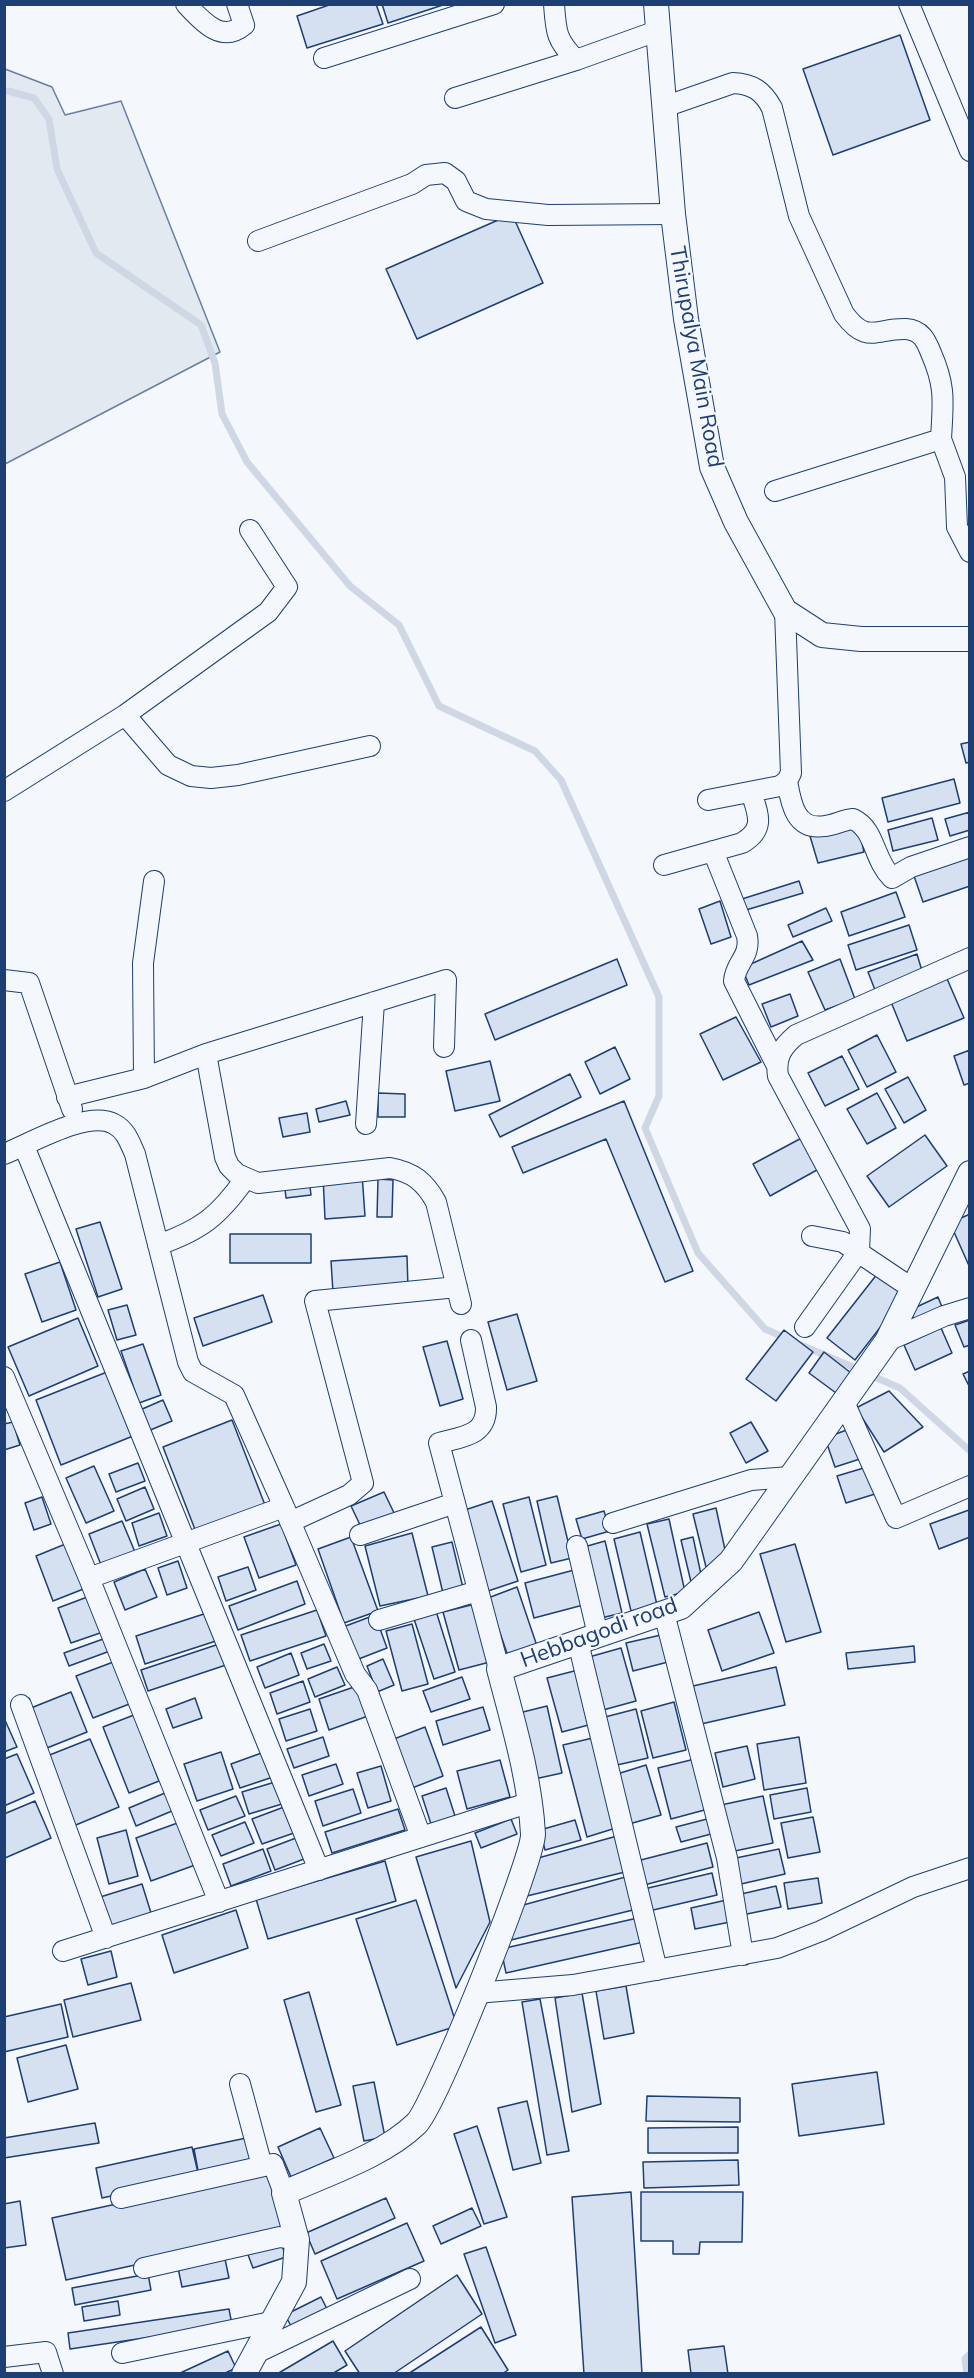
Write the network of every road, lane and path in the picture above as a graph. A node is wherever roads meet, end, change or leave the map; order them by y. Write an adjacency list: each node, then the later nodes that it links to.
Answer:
1 (186, 4): 2 (street)
2 (237, 4)
3 (494, 4): 8 (street)
4 (554, 4): 9 (street)
5 (656, 4): 7 (street, Thirupalya Main Road)
6 (909, 4): 12 (street)
7 (657, 31): 9 (street); 11 (street, Thirupalya Main Road)
8 (324, 58)
9 (576, 60): 10 (street)
10 (455, 98)
11 (664, 107): 13 (street, Thirupalya Main Road); 15 (street)
12 (969, 151)
13 (673, 214): 14 (street); 19 (street, Thirupalya Main Road)
14 (258, 241)
15 (941, 439): 16 (street); 18 (street)
16 (775, 491)
17 (250, 530): 21 (street)
18 (969, 552)
19 (785, 611): 20 (street, Thirupalya Main Road); 23 (street)
20 (969, 639)
21 (125, 716): 22 (street); 24 (street)
22 (370, 746)
23 (787, 781): 25 (street); 27 (street)
24 (4, 791)
25 (751, 792): 26 (street); 28 (street)
26 (708, 800)
27 (969, 847)
28 (712, 851): 29 (street); 36 (street)
29 (664, 865)
30 (154, 881): 37 (street)
31 (969, 958): 36 (street)
32 (4, 980): 38 (street)
33 (374, 1002): 34 (street); 35 (street); 40 (street)
34 (444, 1047)
35 (206, 1054): 37 (street); 44 (street)
36 (776, 1065): 47 (street)
37 (144, 1078): 38 (street)
38 (67, 1097): 39 (street)
39 (76, 1123): 41 (street); 46 (street)
40 (366, 1124)
41 (24, 1146): 42 (street); 61 (street)
42 (4, 1154)
43 (969, 1173): 48 (street, Hebbagodi road)
44 (245, 1179): 46 (street); 58 (street)
45 (812, 1236): 47 (street)
46 (158, 1245): 58 (street)
47 (859, 1251): 48 (street); 50 (street)
48 (913, 1289): 52 (street, Hebbagodi road)
49 (969, 1308): 52 (street)
50 (805, 1327)
51 (471, 1340): 57 (street)
52 (887, 1341): 54 (street, Hebbagodi road)
53 (4, 1377): 63 (street)
54 (844, 1402): 55 (street, Hebbagodi road); 56 (street)
55 (790, 1478): 59 (street); 65 (street, Hebbagodi road)
56 (969, 1486)
57 (455, 1503): 60 (street); 64 (street)
58 (287, 1514): 61 (street); 71 (street)
59 (613, 1522)
60 (360, 1535)
61 (187, 1543): 63 (street); 73 (street)
62 (577, 1546): 67 (street)
63 (89, 1578): 74 (street)
64 (478, 1591): 66 (street); 68 (street)
65 (664, 1613): 67 (street, Hebbagodi road); 77 (street)
66 (379, 1620)
67 (588, 1639): 68 (street, Hebbagodi road); 78 (street)
68 (499, 1669): 70 (street, Hebbagodi road)
69 (21, 1705): 75 (street)
70 (528, 1803): 71 (street); 79 (street, Hebbagodi road)
71 (421, 1837): 73 (street)
72 (969, 1868): 77 (street)
73 (320, 1870): 74 (street)
74 (219, 1902): 75 (street)
75 (106, 1938): 76 (street)
76 (63, 1951)
77 (743, 1955): 78 (street)
78 (657, 1970): 79 (street)
79 (476, 1993): 82 (street, Hebbagodi road)
80 (240, 2084): 81 (street)
81 (262, 2166): 82 (street); 83 (street)
82 (284, 2193): 84 (street)
83 (121, 2198)
84 (297, 2240): 85 (street); 87 (street)
85 (144, 2268)
86 (410, 2279): 90 (street)
87 (271, 2322): 88 (street); 90 (street)
88 (122, 2353)
89 (4, 2357): 91 (street)
90 (249, 2364)
91 (53, 2373)

